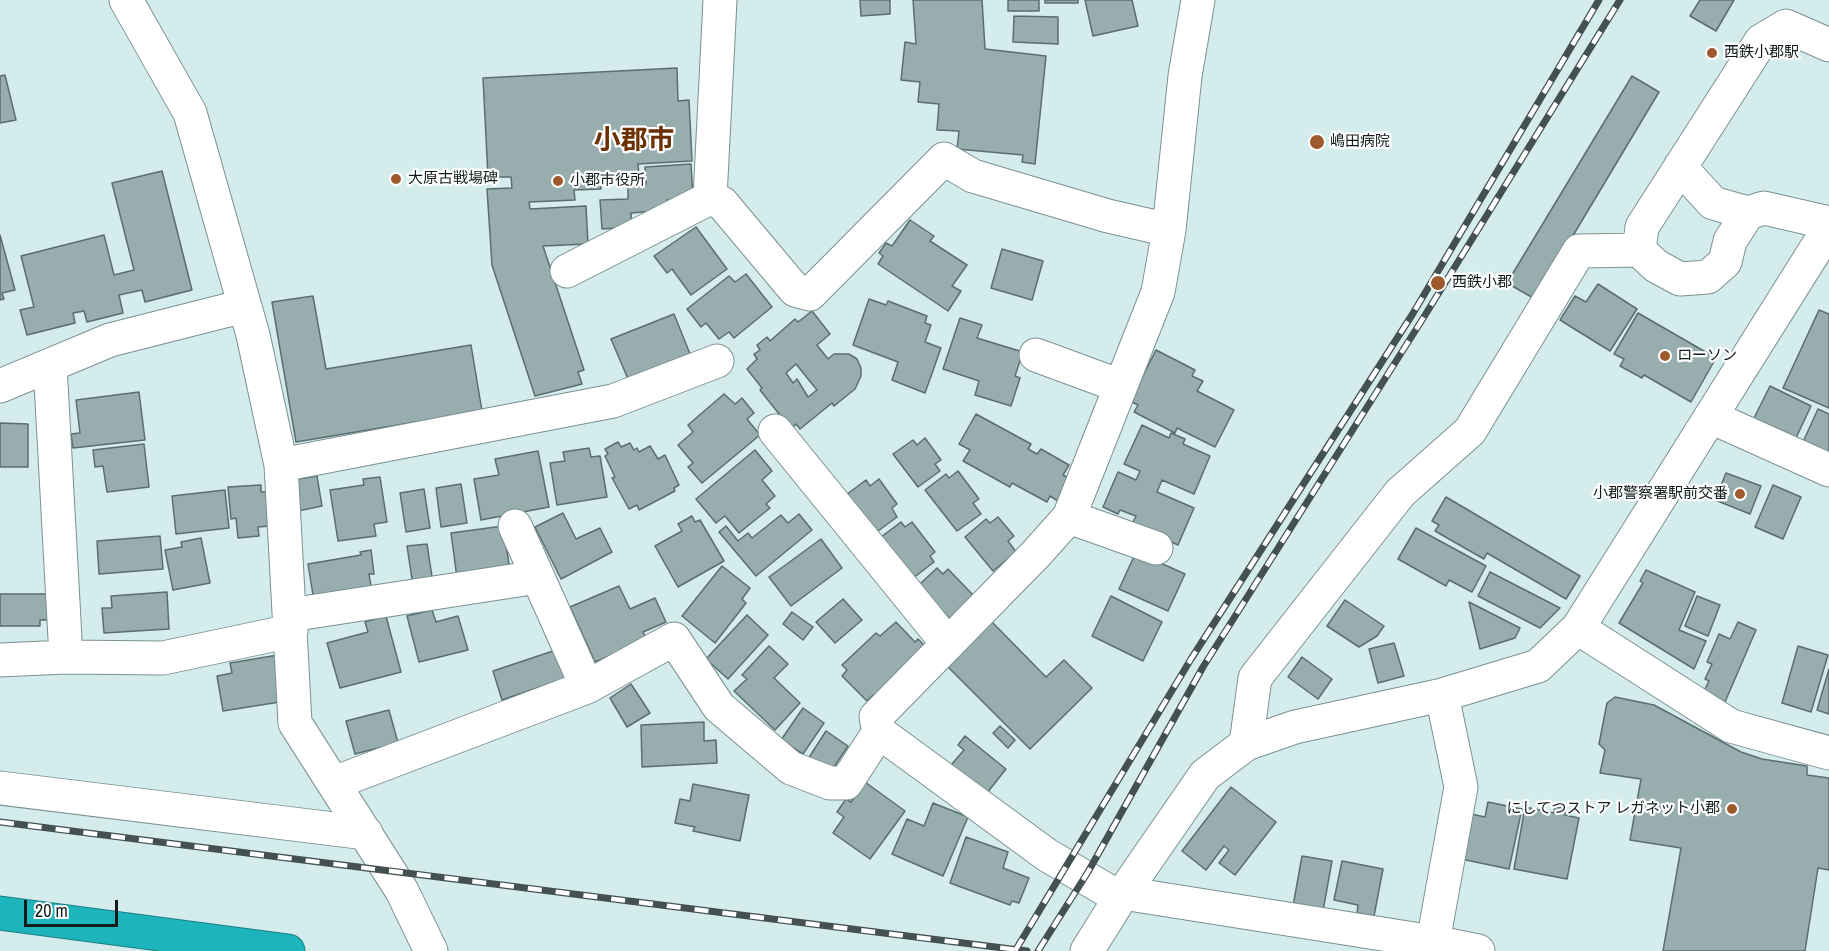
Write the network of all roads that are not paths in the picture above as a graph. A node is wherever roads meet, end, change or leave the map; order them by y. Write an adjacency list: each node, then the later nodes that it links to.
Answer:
1 (126, 0): 14 (street)
2 (720, 0): 7 (street)
3 (1198, 0): 11 (street)
4 (1783, 13): 5 (street); 6 (street)
5 (1829, 45)
6 (1680, 167): 8 (street); 12 (street)
7 (710, 198): 11 (street); 13 (street)
8 (1748, 213): 9 (street); 12 (street)
9 (1829, 223)
10 (1829, 228): 20 (street)
11 (1169, 230): 19 (street)
12 (1639, 250): 36 (street)
13 (567, 271)
14 (244, 306): 17 (street); 22 (street)
15 (1036, 355): 19 (street)
16 (717, 361): 22 (street)
17 (50, 365): 18 (street); 31 (street)
18 (0, 386)
19 (1120, 386): 24 (street)
20 (1710, 417): 23 (street); 29 (street)
21 (775, 431): 30 (street)
22 (281, 465): 28 (street)
23 (1829, 470)
24 (1069, 517): 26 (street); 30 (street)
25 (515, 526): 27 (street)
26 (1156, 548)
27 (538, 578): 28 (street); 33 (street)
28 (290, 623): 31 (street); 38 (street)
29 (1578, 628): 34 (street); 37 (street)
30 (948, 644): 35 (street)
31 (66, 657): 32 (street)
32 (0, 660)
33 (587, 687): 35 (street); 38 (street)
34 (1442, 694): 36 (street); 43 (street)
35 (879, 732): 41 (street)
36 (1246, 744): 41 (street)
37 (1829, 753)
38 (334, 783): 40 (street)
39 (0, 788): 40 (street)
40 (366, 833): 45 (street)
41 (1122, 896): 43 (street); 46 (street)
42 (0, 913): 44 (highway)
43 (1432, 942): 47 (street)
44 (288, 951)
45 (431, 951)
46 (1087, 951)
47 (1478, 951)

